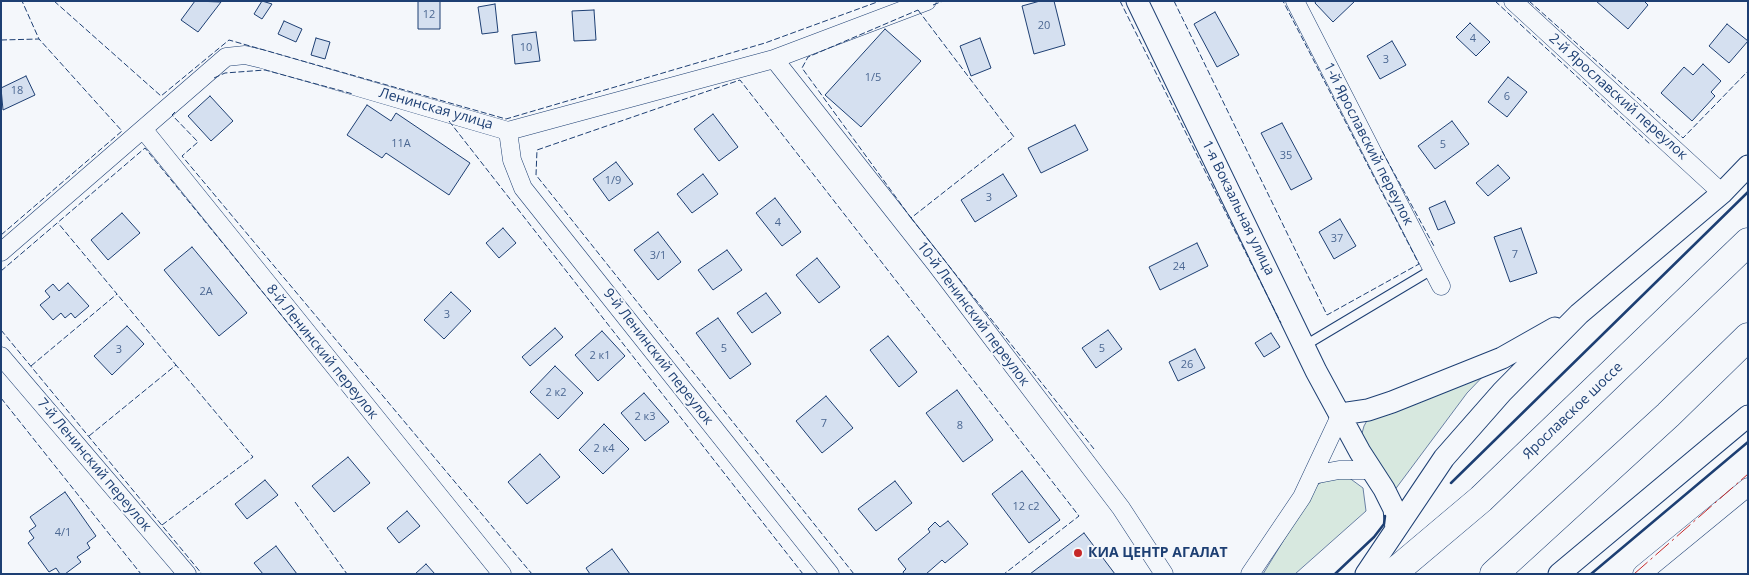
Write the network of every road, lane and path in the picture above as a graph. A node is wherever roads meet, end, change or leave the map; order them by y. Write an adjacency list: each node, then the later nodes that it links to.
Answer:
1 (927, 1): 5 (street, Ленинская улица)
2 (1137, 1): 16 (street, 1-я Вокзальная улица)
3 (1295, 1): 12 (street, 1-й Ярославский переулок)
4 (1513, 1): 9 (street, 2-й Ярославский переулок)
5 (774, 59): 7 (street, Ленинская улица); 27 (street, 10-й Ленинский переулок)
6 (142, 129): 7 (street, Ленинская улица); 11 (street, Ленинская улица); 25 (street, 8-й Ленинский переулок)
7 (508, 130): 26 (street, 9-й Ленинский переулок)
8 (1748, 166): 9 (street)
9 (1722, 193): 14 (street)
10 (1748, 242): 30 (highway, Ярославское шоссе)
11 (1, 252)
12 (1433, 269): 13 (street, 1-й Ярославский переулок); 16 (lane)
13 (1441, 286)
14 (1579, 314): 18 (street); 23 (street)
15 (1748, 337): 31 (highway)
16 (1304, 346): 18 (street, 1-я Вокзальная улица)
17 (1, 356): 24 (street, 7-й Ленинский переулок)
18 (1341, 414): 20 (street, 1-я Вокзальная улица); 21 (street)
19 (1748, 416): 32 (street)
20 (1372, 470): 21 (street); 23 (street, 1-я Вокзальная улица)
21 (1313, 475): 28 (street)
22 (1748, 487): 33 (street)
23 (1396, 529): 29 (street)
24 (187, 574)
25 (502, 574)
26 (830, 574)
27 (1164, 574)
28 (1250, 574)
29 (1366, 574)
30 (1392, 574)
31 (1494, 574)
32 (1559, 574)
33 (1642, 574)

